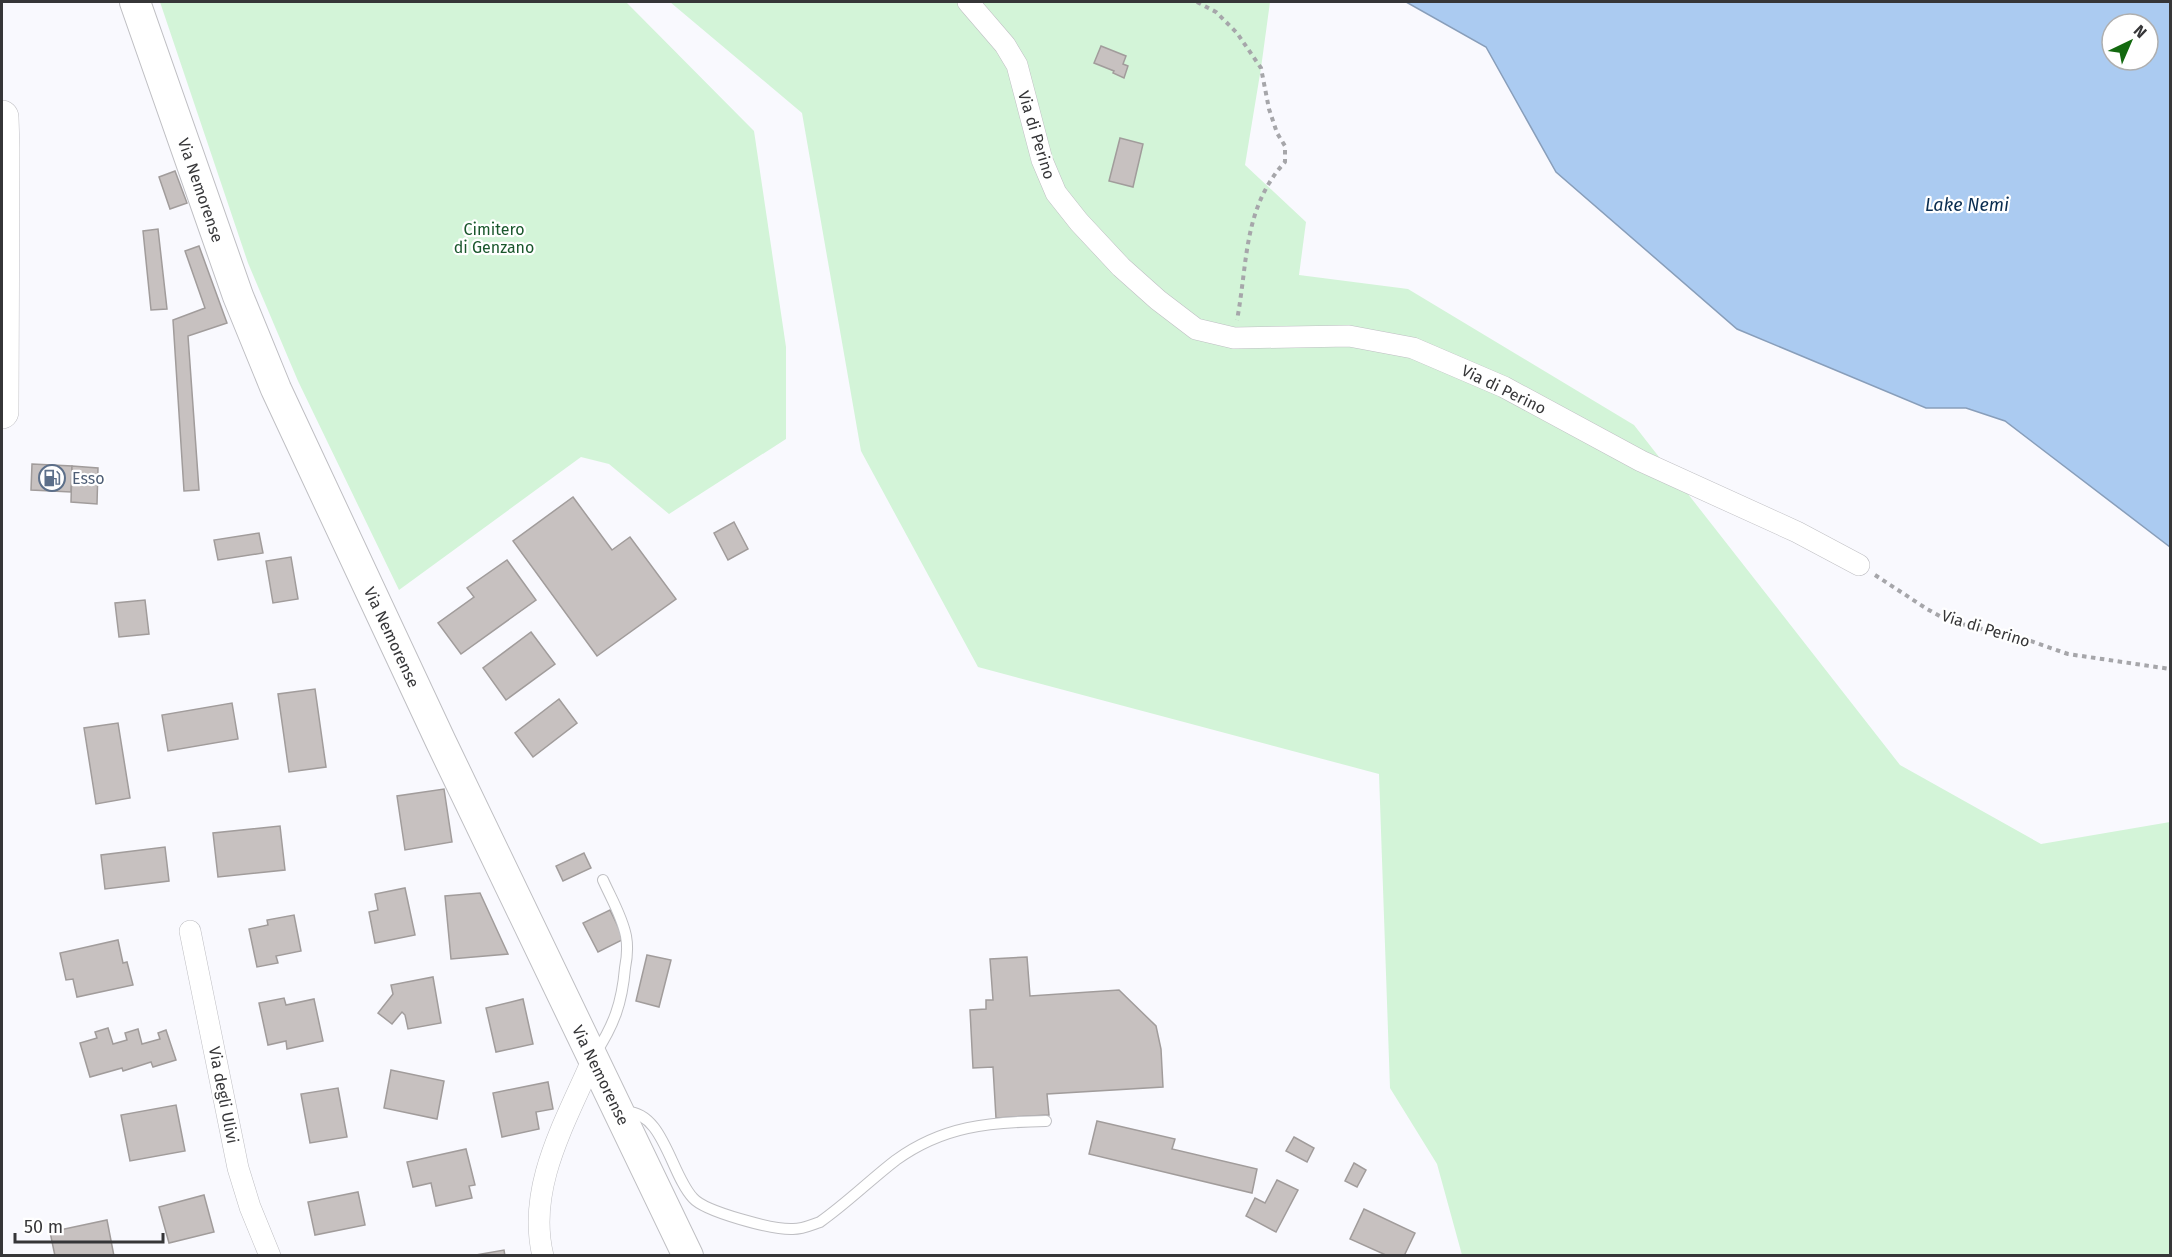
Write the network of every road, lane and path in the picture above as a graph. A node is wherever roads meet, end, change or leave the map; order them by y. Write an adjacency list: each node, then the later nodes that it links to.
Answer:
1 (135, 2): 11 (main road, Via Nemorense)
2 (968, 2): 5 (street, Via di Perino)
3 (1197, 2): 5 (path)
4 (2, 136): 6 (main road)
5 (1234, 338): 7 (street, Via di Perino)
6 (2, 412)
7 (1859, 565): 8 (path, Via di Perino)
8 (2170, 669)
9 (603, 880): 11 (lane)
10 (190, 932): 14 (street, Via degli Ulivi)
11 (593, 1058): 12 (main road, Via Nemorense); 15 (street)
12 (620, 1113): 13 (lane); 16 (main road, Via Nemorense)
13 (1046, 1121)
14 (270, 1256)
15 (543, 1256)
16 (688, 1256)

